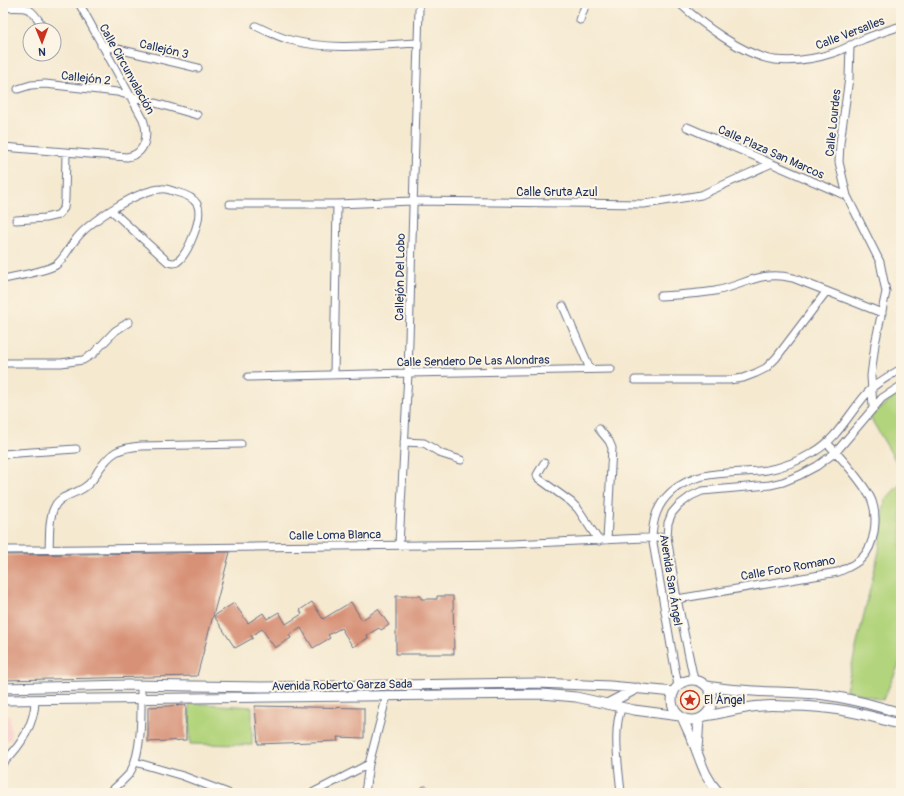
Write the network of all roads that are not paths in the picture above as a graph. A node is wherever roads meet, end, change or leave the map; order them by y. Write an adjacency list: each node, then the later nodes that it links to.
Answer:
1 (79, 3): 11 (street, Calle Circunvalación)
2 (586, 3): 6 (street)
3 (679, 3): 12 (street, Calle Versalles)
4 (3, 8): 7 (street)
5 (419, 9): 10 (street, Callejón Del Lobo)
6 (580, 20)
7 (40, 22)
8 (256, 26): 10 (street)
9 (901, 26): 12 (street, Calle Versalles)
10 (418, 43): 22 (street, Callejón Del Lobo)
11 (102, 45): 13 (street, Callejón 3); 15 (street, Calle Circunvalación)
12 (850, 45): 21 (street, Calle Lourdes)
13 (198, 68)
14 (18, 89): 15 (street, Callejón 2)
15 (128, 94): 16 (street, Callejón 2); 19 (street, Calle Circunvalación)
16 (197, 115)
17 (687, 127): 20 (street, Calle Plaza San Marcos)
18 (3, 147): 19 (street, Calle Circunvalación)
19 (66, 153): 26 (street)
20 (770, 164): 21 (street, Calle Plaza San Marcos); 22 (street, Calle Gruta Azul)
21 (846, 196): 31 (street, Calle Lourdes)
22 (413, 201): 24 (street, Calle Gruta Azul); 37 (street, Callejón Del Lobo)
23 (230, 204): 24 (street, Calle Gruta Azul)
24 (337, 204): 38 (street)
25 (111, 210): 25 (street); 27 (street)
26 (16, 220)
27 (3, 279)
28 (826, 292): 29 (street); 31 (street); 40 (street)
29 (660, 296)
30 (563, 306): 34 (street)
31 (882, 313): 42 (street, Calle Lourdes)
32 (129, 322): 33 (street)
33 (3, 363)
34 (590, 369): 35 (street, Calle Sendero De Las Alondras); 37 (street, Calle Sendero De Las Alondras)
35 (611, 369)
36 (901, 369): 42 (street, Avenida San Ángel)
37 (408, 373): 38 (street, Calle Sendero De Las Alondras); 45 (street, Callejón Del Lobo)
38 (334, 375): 39 (street, Calle Sendero De Las Alondras)
39 (248, 377)
40 (634, 380)
41 (901, 386): 43 (street, Avenida San Ángel)
42 (872, 389): 43 (street, Calle Lourdes); 46 (street, Avenida San Ángel)
43 (873, 408): 49 (street, Avenida San Ángel)
44 (599, 429): 55 (street)
45 (404, 442): 51 (street); 57 (street, Callejón Del Lobo)
46 (827, 443): 49 (street, Calle Foro Romano); 53 (street, Avenida San Ángel)
47 (242, 444): 58 (street)
48 (76, 449): 50 (street)
49 (836, 452): 54 (street, Avenida San Ángel); 60 (street, Calle Foro Romano)
50 (3, 454)
51 (461, 460)
52 (544, 463): 56 (street)
53 (652, 537): 54 (street, Calle Loma Blanca); 55 (street, Calle Loma Blanca); 68 (street, Avenida San Ángel)
54 (667, 537): 60 (street, Avenida San Ángel)
55 (607, 540): 56 (street, Calle Loma Blanca)
56 (599, 541): 57 (street, Calle Loma Blanca)
57 (399, 545): 58 (street, Calle Loma Blanca)
58 (49, 549): 59 (street, Calle Loma Blanca)
59 (3, 550)
60 (677, 599): 61 (street, Avenida San Ángel)
61 (694, 680): 65 (street); 68 (street)
62 (471, 684): 63 (street, Avenida Roberto Garza Sada); 64 (street, Avenida Roberto Garza Sada); 69 (street)
63 (567, 684): 67 (street, Avenida Roberto Garza Sada); 69 (street)
64 (141, 686): 66 (street, Avenida Roberto Garza Sada); 71 (street)
65 (707, 686): 76 (street); 78 (street)
66 (3, 688)
67 (638, 688): 68 (street, Avenida Roberto Garza Sada); 74 (street)
68 (676, 689): 77 (street)
69 (519, 694): 70 (street, Avenida Roberto Garza Sada); 74 (street, Avenida Roberto Garza Sada)
70 (387, 695): 71 (street, Avenida Roberto Garza Sada); 83 (street)
71 (141, 698): 73 (street, Avenida Roberto Garza Sada); 81 (street)
72 (3, 700): 73 (street, Avenida Roberto Garza Sada)
73 (35, 700): 82 (street)
74 (607, 704): 75 (street, Avenida Roberto Garza Sada)
75 (622, 707): 77 (street, Avenida Roberto Garza Sada); 88 (street)
76 (901, 713)
77 (681, 717): 78 (street); 80 (street)
78 (702, 717): 79 (street); 80 (street)
79 (901, 725)
80 (697, 751): 89 (street)
81 (135, 762): 84 (street); 85 (street)
82 (3, 763)
83 (369, 764): 86 (street); 87 (street)
84 (109, 793)
85 (228, 793)
86 (312, 793)
87 (365, 793)
88 (621, 793)
89 (719, 793)

